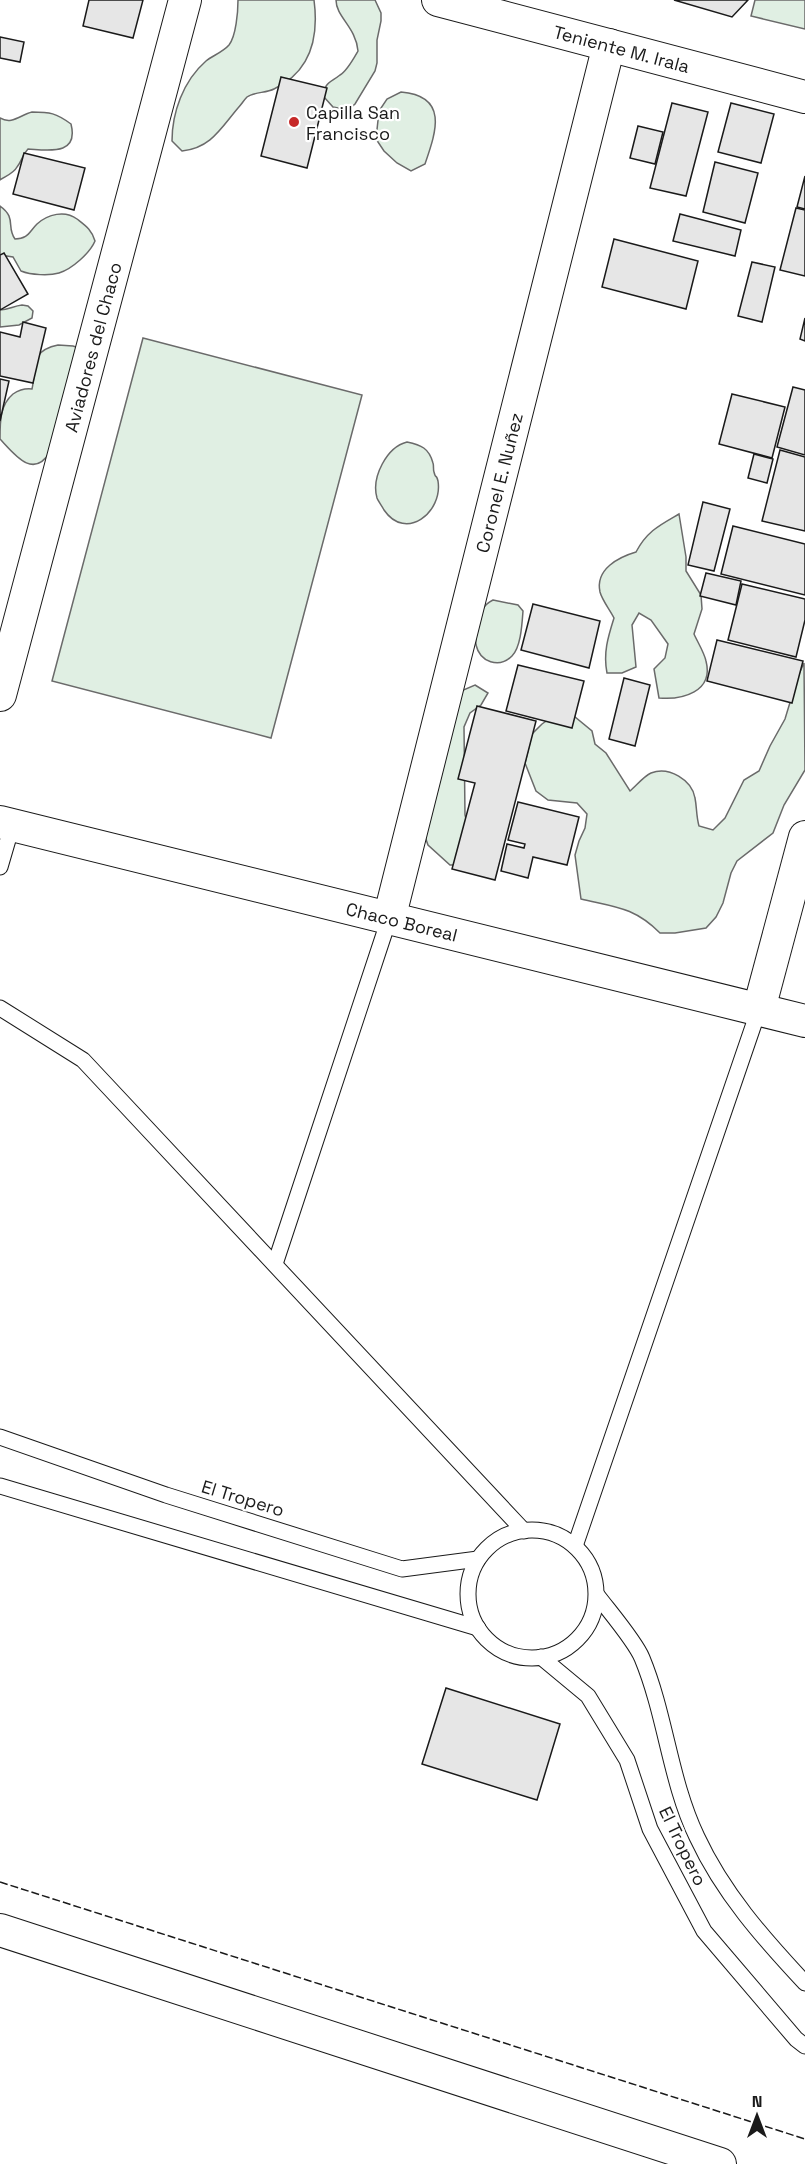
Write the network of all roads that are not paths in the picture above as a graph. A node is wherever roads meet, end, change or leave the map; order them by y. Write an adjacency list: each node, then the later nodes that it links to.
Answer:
1 (185, 0): 5 (street, Aviadores del Chaco)
2 (438, 0): 3 (street, Teniente M. Irala)
3 (609, 45): 4 (street, Teniente M. Irala); 9 (street, Coronel E. Nuñez)
4 (805, 97)
5 (0, 695)
6 (6, 824): 8 (lane); 9 (street, Chaco Boreal)
7 (805, 837): 11 (street)
8 (0, 867)
9 (389, 919): 11 (street, Chaco Boreal); 13 (lane)
10 (0, 1008): 13 (lane)
11 (759, 1009): 12 (street, Chaco Boreal); 17 (lane)
12 (805, 1021)
13 (276, 1264): 16 (lane)
14 (0, 1437): 18 (lane, El Tropero)
15 (0, 1486): 20 (lane)
16 (524, 1531): 17 (lane); 18 (lane)
17 (575, 1546): 19 (lane)
18 (478, 1559): 20 (lane)
19 (597, 1595): 21 (lane); 23 (lane, El Tropero)
20 (478, 1628): 21 (lane)
21 (541, 1657): 24 (lane, El Tropero)
22 (0, 1930): 25 (street)
23 (805, 1983)
24 (805, 2046)
25 (720, 2164)

